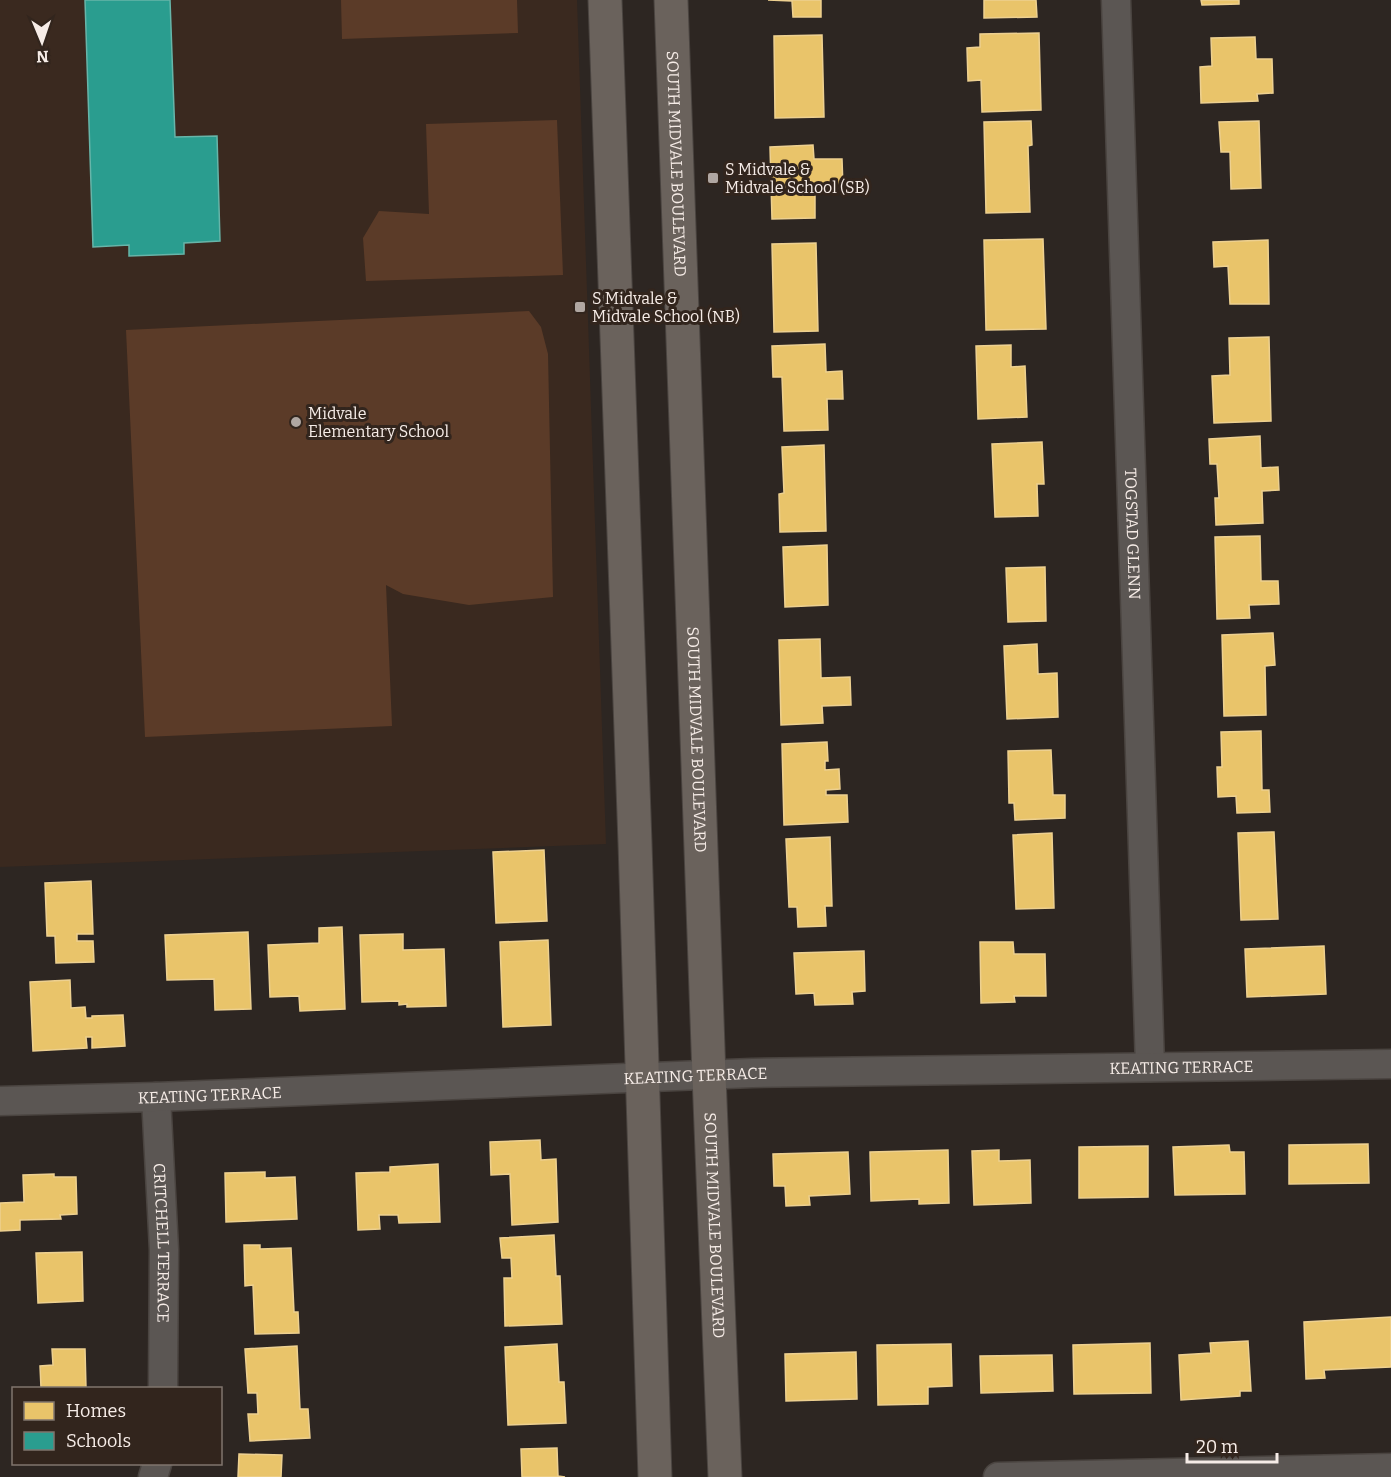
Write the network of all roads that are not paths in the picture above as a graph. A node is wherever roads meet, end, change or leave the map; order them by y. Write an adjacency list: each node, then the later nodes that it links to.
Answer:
1 (605, 0): 7 (main road)
2 (671, 0): 6 (main road, SOUTH MIDVALE BOULEVARD)
3 (1116, 0): 5 (street, TOGSTAD GLENN)
4 (1391, 1064): 5 (street, KEATING TERRACE)
5 (1150, 1067): 6 (street, KEATING TERRACE)
6 (709, 1076): 7 (street, KEATING TERRACE); 13 (main road, SOUTH MIDVALE BOULEVARD)
7 (641, 1077): 8 (street, KEATING TERRACE); 12 (main road)
8 (156, 1097): 9 (street, KEATING TERRACE); 10 (street, CRITCHELL TERRACE)
9 (0, 1101)
10 (163, 1387)
11 (1391, 1468): 14 (street)
12 (654, 1477)
13 (726, 1477)
14 (998, 1477)

